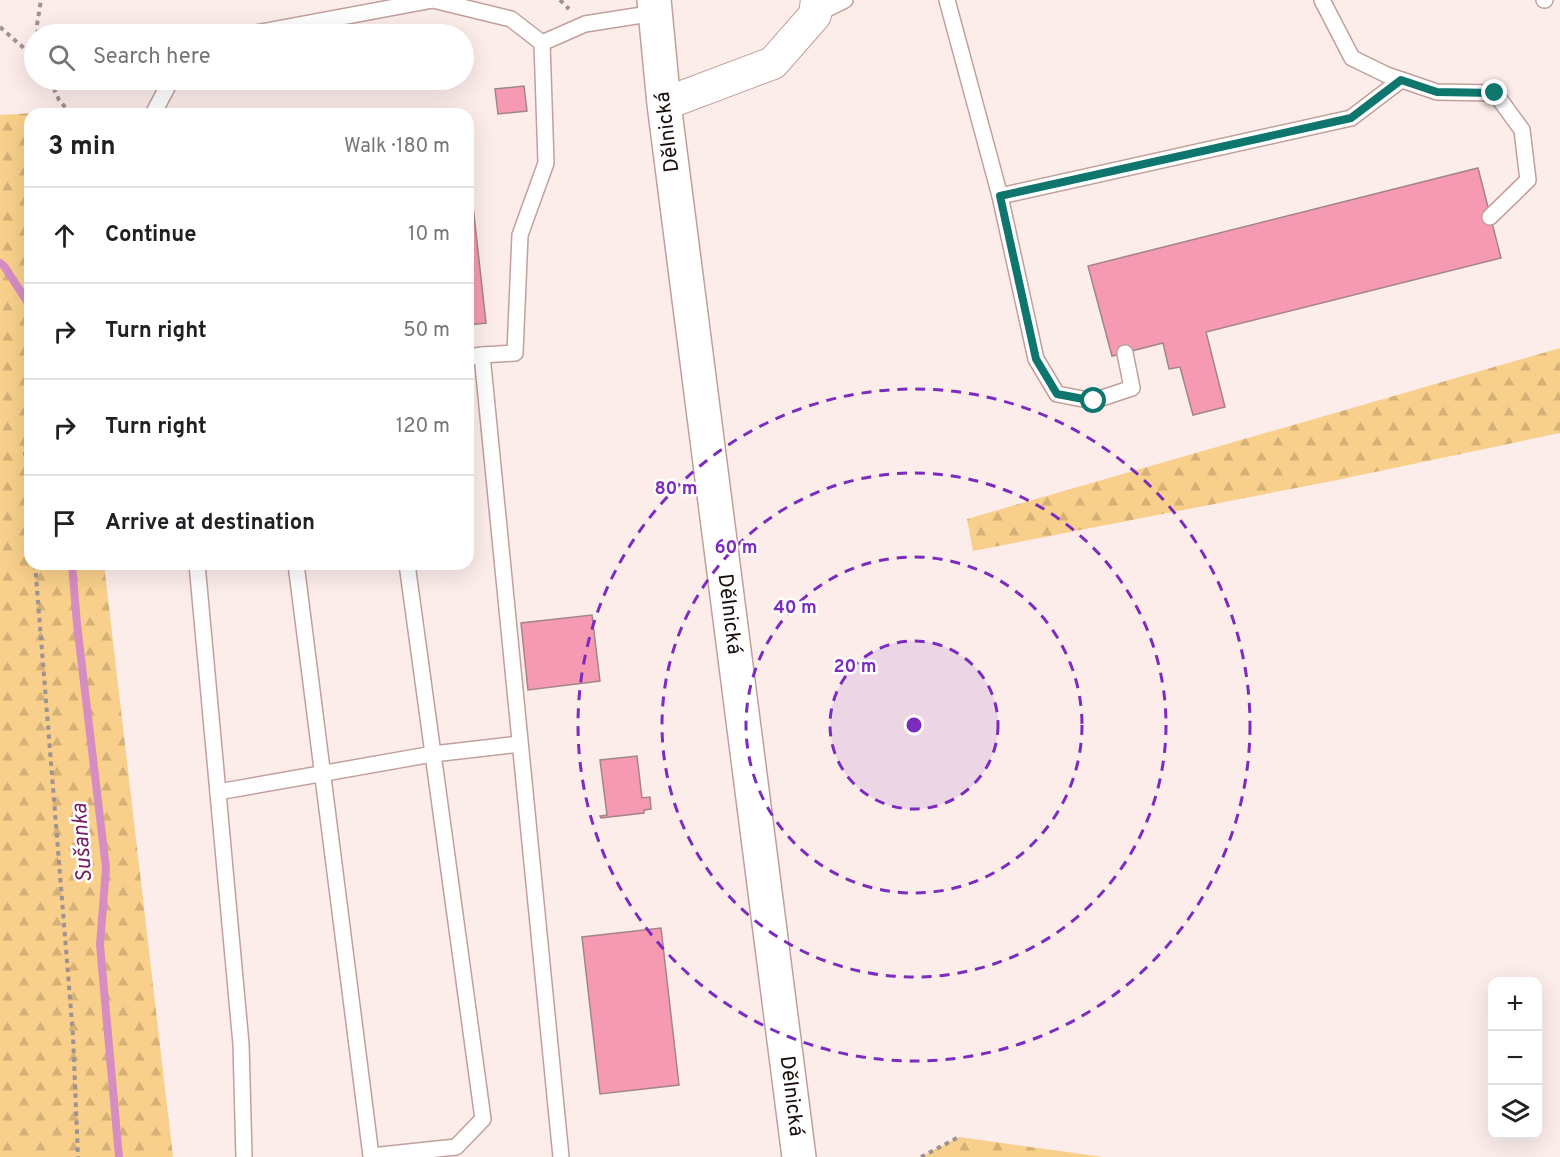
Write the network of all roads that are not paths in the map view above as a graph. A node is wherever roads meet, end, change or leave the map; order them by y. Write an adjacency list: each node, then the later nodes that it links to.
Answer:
1 (845, 0): 5 (lane)
2 (947, 0): 12 (lane)
3 (1322, 0): 8 (lane)
4 (654, 7): 7 (lane); 10 (main road, Dělnická)
5 (816, 7): 10 (street)
6 (305, 24): 7 (lane)
7 (542, 43): 15 (lane)
8 (1401, 80): 12 (lane); 13 (lane)
9 (166, 90): 11 (lane)
10 (664, 104): 26 (main road, Dělnická)
11 (156, 108)
12 (1000, 196): 14 (lane)
13 (1490, 217)
14 (1125, 352)
15 (475, 356): 19 (lane)
16 (197, 570): 22 (lane)
17 (297, 570): 21 (lane)
18 (408, 570): 20 (lane)
19 (520, 744): 20 (lane); 25 (lane)
20 (433, 754): 21 (lane); 23 (lane)
21 (323, 774): 22 (lane); 23 (lane)
22 (218, 792): 24 (lane)
23 (363, 1156)
24 (244, 1157)
25 (561, 1157)
26 (799, 1157)

